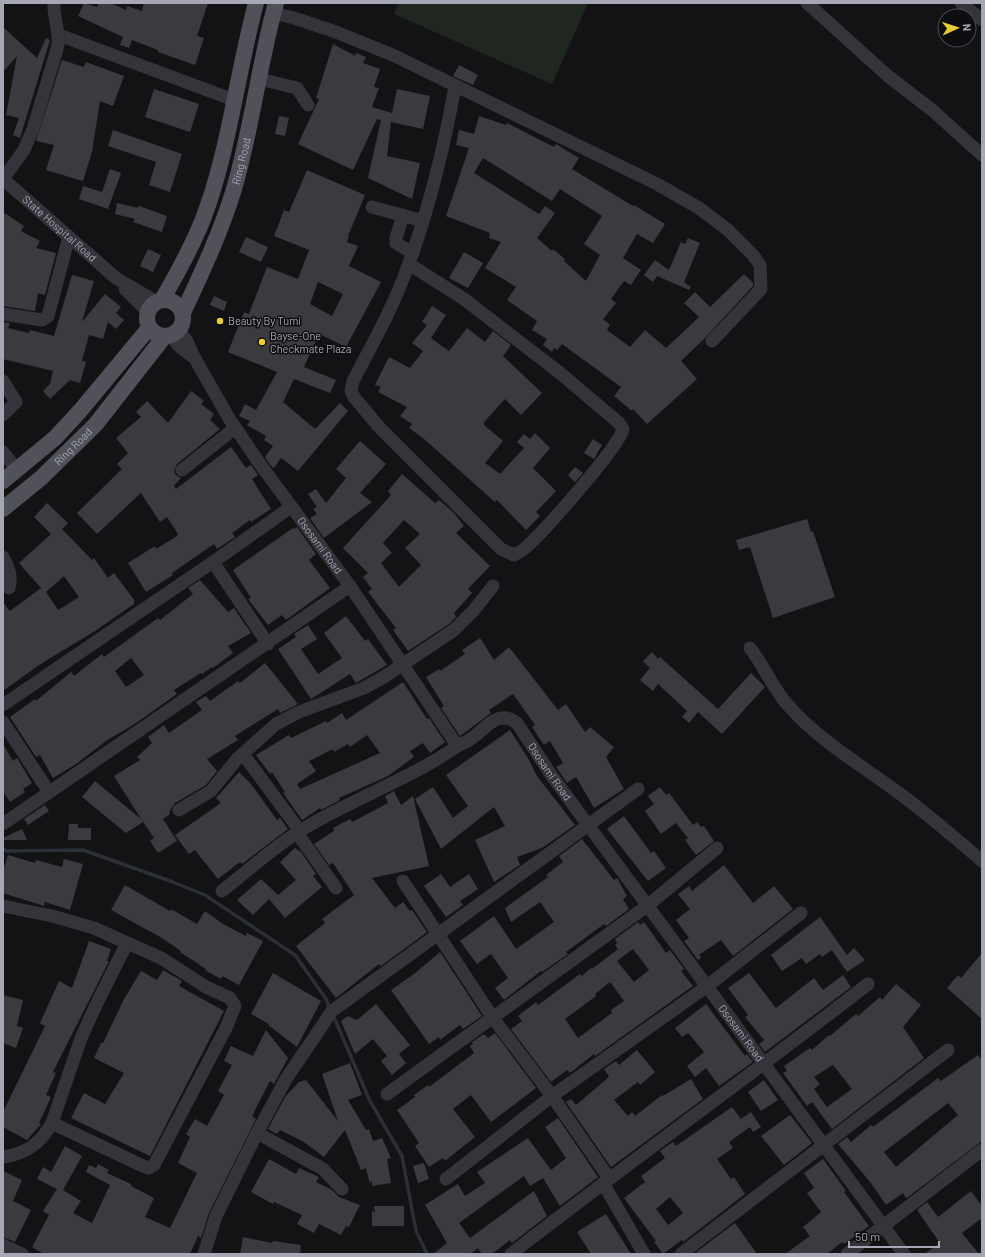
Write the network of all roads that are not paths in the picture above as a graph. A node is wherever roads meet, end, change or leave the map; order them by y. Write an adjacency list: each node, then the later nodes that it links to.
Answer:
1 (54, 3): 7 (street)
2 (256, 3): 10 (main road, Ring Road)
3 (807, 3): 12 (street)
4 (962, 3): 6 (street)
5 (274, 8): 8 (main road, Ring Road); 9 (street)
6 (982, 20)
7 (60, 35): 10 (street); 13 (street)
8 (260, 79): 11 (street); 20 (main road, Ring Road)
9 (455, 87): 16 (street); 24 (street)
10 (234, 100): 19 (main road, Ring Road)
11 (308, 105)
12 (982, 155)
13 (3, 179): 17 (street, State Hospital Road)
14 (372, 207): 15 (street)
15 (403, 215): 16 (street); 18 (street)
16 (423, 220): 18 (street)
17 (70, 237): 19 (street, State Hospital Road); 21 (street)
18 (411, 258): 18 (street)
19 (156, 304): 20 (main road); 22 (main road)
20 (183, 313): 23 (main road)
21 (3, 314)
22 (149, 328): 23 (main road); 29 (main road, Ring Road)
23 (171, 335): 27 (street, Ososami Road); 33 (main road, Ring Road)
24 (712, 341)
25 (3, 381): 26 (street)
26 (3, 415)
27 (235, 428): 30 (street); 32 (street, Ososami Road)
28 (3, 452): 29 (street)
29 (17, 470): 31 (main road, Ring Road)
30 (182, 470)
31 (3, 481)
32 (291, 507): 35 (street); 36 (street, Ososami Road)
33 (3, 509)
34 (3, 557): 38 (street)
35 (214, 562): 39 (street); 42 (street)
36 (350, 586): 39 (street); 41 (street, Ososami Road)
37 (493, 586): 41 (street)
38 (8, 588)
39 (268, 644): 47 (street)
40 (750, 648): 53 (street)
41 (403, 665): 44 (street, Ososami Road); 45 (street)
42 (3, 705)
43 (3, 722): 47 (street)
44 (459, 745): 50 (street, Ososami Road); 51 (street)
45 (242, 754): 48 (street); 51 (street)
46 (638, 789): 50 (street)
47 (49, 792): 49 (street)
48 (179, 810)
49 (3, 824)
50 (587, 824): 58 (street, Ososami Road); 60 (street)
51 (298, 832): 55 (street); 56 (street)
52 (717, 848): 58 (street)
53 (982, 861)
54 (403, 880): 60 (street)
55 (336, 888)
56 (222, 891)
57 (3, 906): 61 (street)
58 (647, 906): 63 (street, Ososami Road); 64 (street)
59 (801, 913): 63 (street)
60 (438, 932): 64 (street); 70 (street)
61 (127, 943): 69 (street); 69 (street)
62 (868, 984): 66 (street)
63 (706, 987): 66 (street, Ososami Road); 68 (street)
64 (494, 1018): 67 (street); 68 (street)
65 (948, 1050): 71 (street)
66 (764, 1065): 71 (street, Ososami Road); 75 (street)
67 (387, 1094)
68 (552, 1096): 74 (street); 75 (street)
69 (52, 1123): 73 (street)
70 (257, 1133): 76 (street); 80 (street)
71 (824, 1144): 77 (street, Ososami Road); 83 (street)
72 (982, 1150): 77 (street)
73 (3, 1157)
74 (446, 1179)
75 (606, 1180): 81 (street); 82 (street)
76 (342, 1189)
77 (884, 1227): 84 (street); 85 (street, Ososami Road)
78 (3, 1245): 79 (street)
79 (22, 1254)
80 (204, 1254)
81 (511, 1254)
82 (644, 1254)
83 (681, 1254)
84 (847, 1254)
85 (904, 1254)

